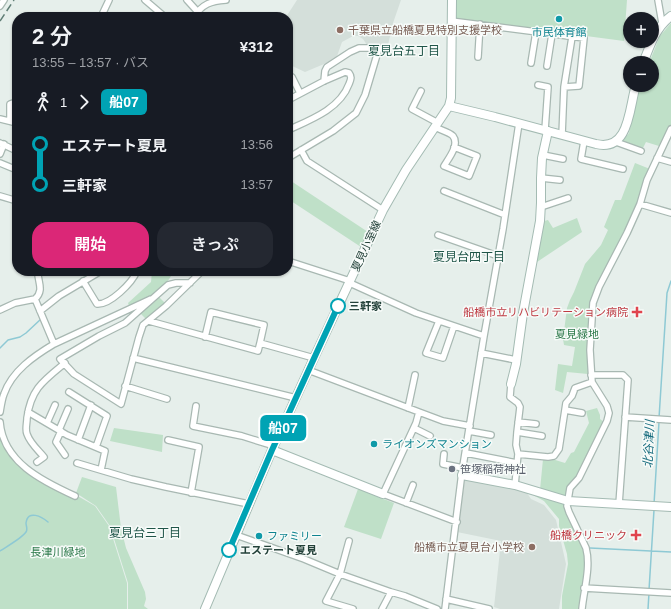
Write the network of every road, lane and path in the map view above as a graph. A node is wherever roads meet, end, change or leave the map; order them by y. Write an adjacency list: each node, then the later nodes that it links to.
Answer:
1 (4, 0): 8 (street)
2 (110, 0): 10 (street)
3 (145, 0): 11 (street)
4 (187, 0): 9 (street)
5 (226, 0): 9 (street)
6 (452, 0): 13 (main road)
7 (658, 0): 12 (street)
8 (0, 6)
9 (197, 11)
10 (104, 12)
11 (158, 12)
12 (668, 20): 18 (main road)
13 (451, 21): 14 (street); 31 (main road)
14 (480, 24): 15 (street); 19 (street)
15 (536, 32): 16 (street); 20 (street)
16 (552, 34): 17 (street); 21 (street)
17 (572, 37): 25 (street); 25 (street)
18 (646, 56)
19 (478, 57)
20 (531, 63)
21 (547, 66)
22 (293, 79): 28 (street)
23 (324, 81): 28 (street); 36 (street); 45 (street)
24 (538, 85): 38 (street)
25 (564, 87): 39 (street)
26 (421, 91): 35 (street)
27 (634, 92): 41 (main road)
28 (300, 93): 29 (street)
29 (293, 97)
30 (12, 103): 33 (street)
31 (449, 106): 34 (main road); 35 (main road, 夏見小室線)
32 (0, 119): 33 (street)
33 (10, 121)
34 (519, 123): 38 (main road); 66 (street)
35 (437, 125): 43 (street); 64 (main road, 夏見小室線)
36 (293, 128)
37 (671, 129): 50 (street)
38 (547, 130): 39 (main road); 49 (main road)
39 (562, 135): 40 (main road)
40 (584, 141): 41 (main road); 55 (street)
41 (616, 142): 46 (street)
42 (2, 144): 44 (street); 47 (street)
43 (454, 147): 43 (street)
44 (12, 149)
45 (301, 150): 48 (street); 64 (street)
46 (641, 151)
47 (0, 154)
48 (293, 155)
49 (543, 156): 51 (street); 56 (main road)
50 (658, 158): 52 (street); 62 (street)
51 (562, 159)
52 (671, 162)
53 (0, 163): 54 (street)
54 (12, 168)
55 (623, 169)
56 (541, 178): 57 (street); 63 (main road)
57 (560, 180)
58 (444, 191): 66 (street)
59 (0, 196): 61 (street)
60 (568, 198): 63 (street)
61 (12, 200)
62 (640, 204): 65 (street); 94 (street)
63 (541, 207): 91 (main road)
64 (383, 210): 75 (main road, 夏見小室線)
65 (671, 213)
66 (506, 215): 68 (street)
67 (438, 235): 68 (street)
68 (498, 256): 84 (street)
69 (293, 263): 75 (street)
70 (38, 276): 77 (street)
71 (93, 276): 74 (street)
72 (133, 276): 74 (street)
73 (197, 276): 76 (street)
74 (83, 282): 80 (street)
75 (349, 282): 82 (street); 90 (main road, 夏見小室線)
76 (190, 283): 78 (street); 81 (street)
77 (35, 298): 79 (street); 80 (street)
78 (153, 299): 86 (street); 92 (street)
79 (0, 310)
80 (40, 311): 86 (street)
81 (149, 321): 85 (street); 89 (street)
82 (439, 321): 83 (street); 83 (street)
83 (454, 326): 84 (street)
84 (484, 336): 88 (street)
85 (205, 337): 87 (street); 87 (street)
86 (54, 344): 108 (street)
87 (260, 344): 90 (street)
88 (481, 353): 91 (street); 119 (street)
89 (133, 358): 98 (street); 100 (street)
90 (314, 358): 93 (main road, 夏見小室線)
91 (516, 360): 97 (main road)
92 (65, 363): 98 (street); 109 (street)
93 (308, 370): 100 (main road, 夏見小室線); 105 (street)
94 (591, 375): 96 (street); 112 (street)
95 (414, 376): 105 (street)
96 (592, 382): 107 (street); 143 (street)
97 (511, 384): 115 (street)
98 (125, 386): 101 (street)
99 (70, 392): 103 (street)
100 (296, 398): 128 (main road, 夏見小室線)
101 (167, 399)
102 (55, 405): 116 (street)
103 (90, 405): 125 (street); 127 (street)
104 (196, 406): 128 (street)
105 (408, 408): 110 (street)
106 (68, 409): 120 (street)
107 (565, 410): 111 (street); 131 (street)
108 (0, 412)
109 (28, 412): 116 (street); 133 (street)
110 (419, 412): 118 (street); 119 (street)
111 (582, 413)
112 (625, 417): 113 (street); 146 (street)
113 (671, 420)
114 (0, 422): 142 (street)
115 (518, 422): 117 (street); 121 (street)
116 (46, 423): 120 (street)
117 (536, 424)
118 (414, 428): 123 (street); 141 (street)
119 (469, 429): 122 (street); 129 (street)
120 (60, 431): 125 (street); 132 (street)
121 (516, 432): 124 (street); 131 (street)
122 (491, 435)
123 (430, 436)
124 (542, 436)
125 (78, 440): 127 (street)
126 (168, 440): 140 (street)
127 (96, 448): 136 (street)
128 (273, 448): 141 (main road); 145 (main road, 夏見小室線)
129 (466, 453): 135 (street); 137 (street)
130 (444, 454): 137 (street)
131 (518, 454): 135 (street)
132 (65, 455)
133 (37, 462)
134 (77, 463): 136 (street)
135 (517, 463): 139 (street)
136 (101, 470): 140 (street)
137 (463, 471): 139 (main road); 148 (street)
138 (413, 485): 144 (street)
139 (515, 485): 143 (main road)
140 (190, 493): 145 (street)
141 (383, 494): 144 (street)
142 (75, 496)
143 (568, 501): 146 (main road); 152 (street)
144 (406, 503): 148 (street)
145 (249, 504): 149 (main road, 夏見小室線)
146 (618, 504): 147 (main road)
147 (671, 508)
148 (457, 522): 155 (street)
149 (236, 535): 151 (street); 156 (main road, 夏見小室線)
150 (349, 541): 151 (street)
151 (340, 574): 153 (street); 157 (street)
152 (584, 588): 154 (street); 162 (street)
153 (391, 592): 158 (street); 159 (street)
154 (671, 593)
155 (446, 599): 160 (street); 161 (street)
156 (205, 609)
157 (353, 609)
158 (382, 609)
159 (437, 609)
160 (445, 609)
161 (489, 609)
162 (582, 609)

